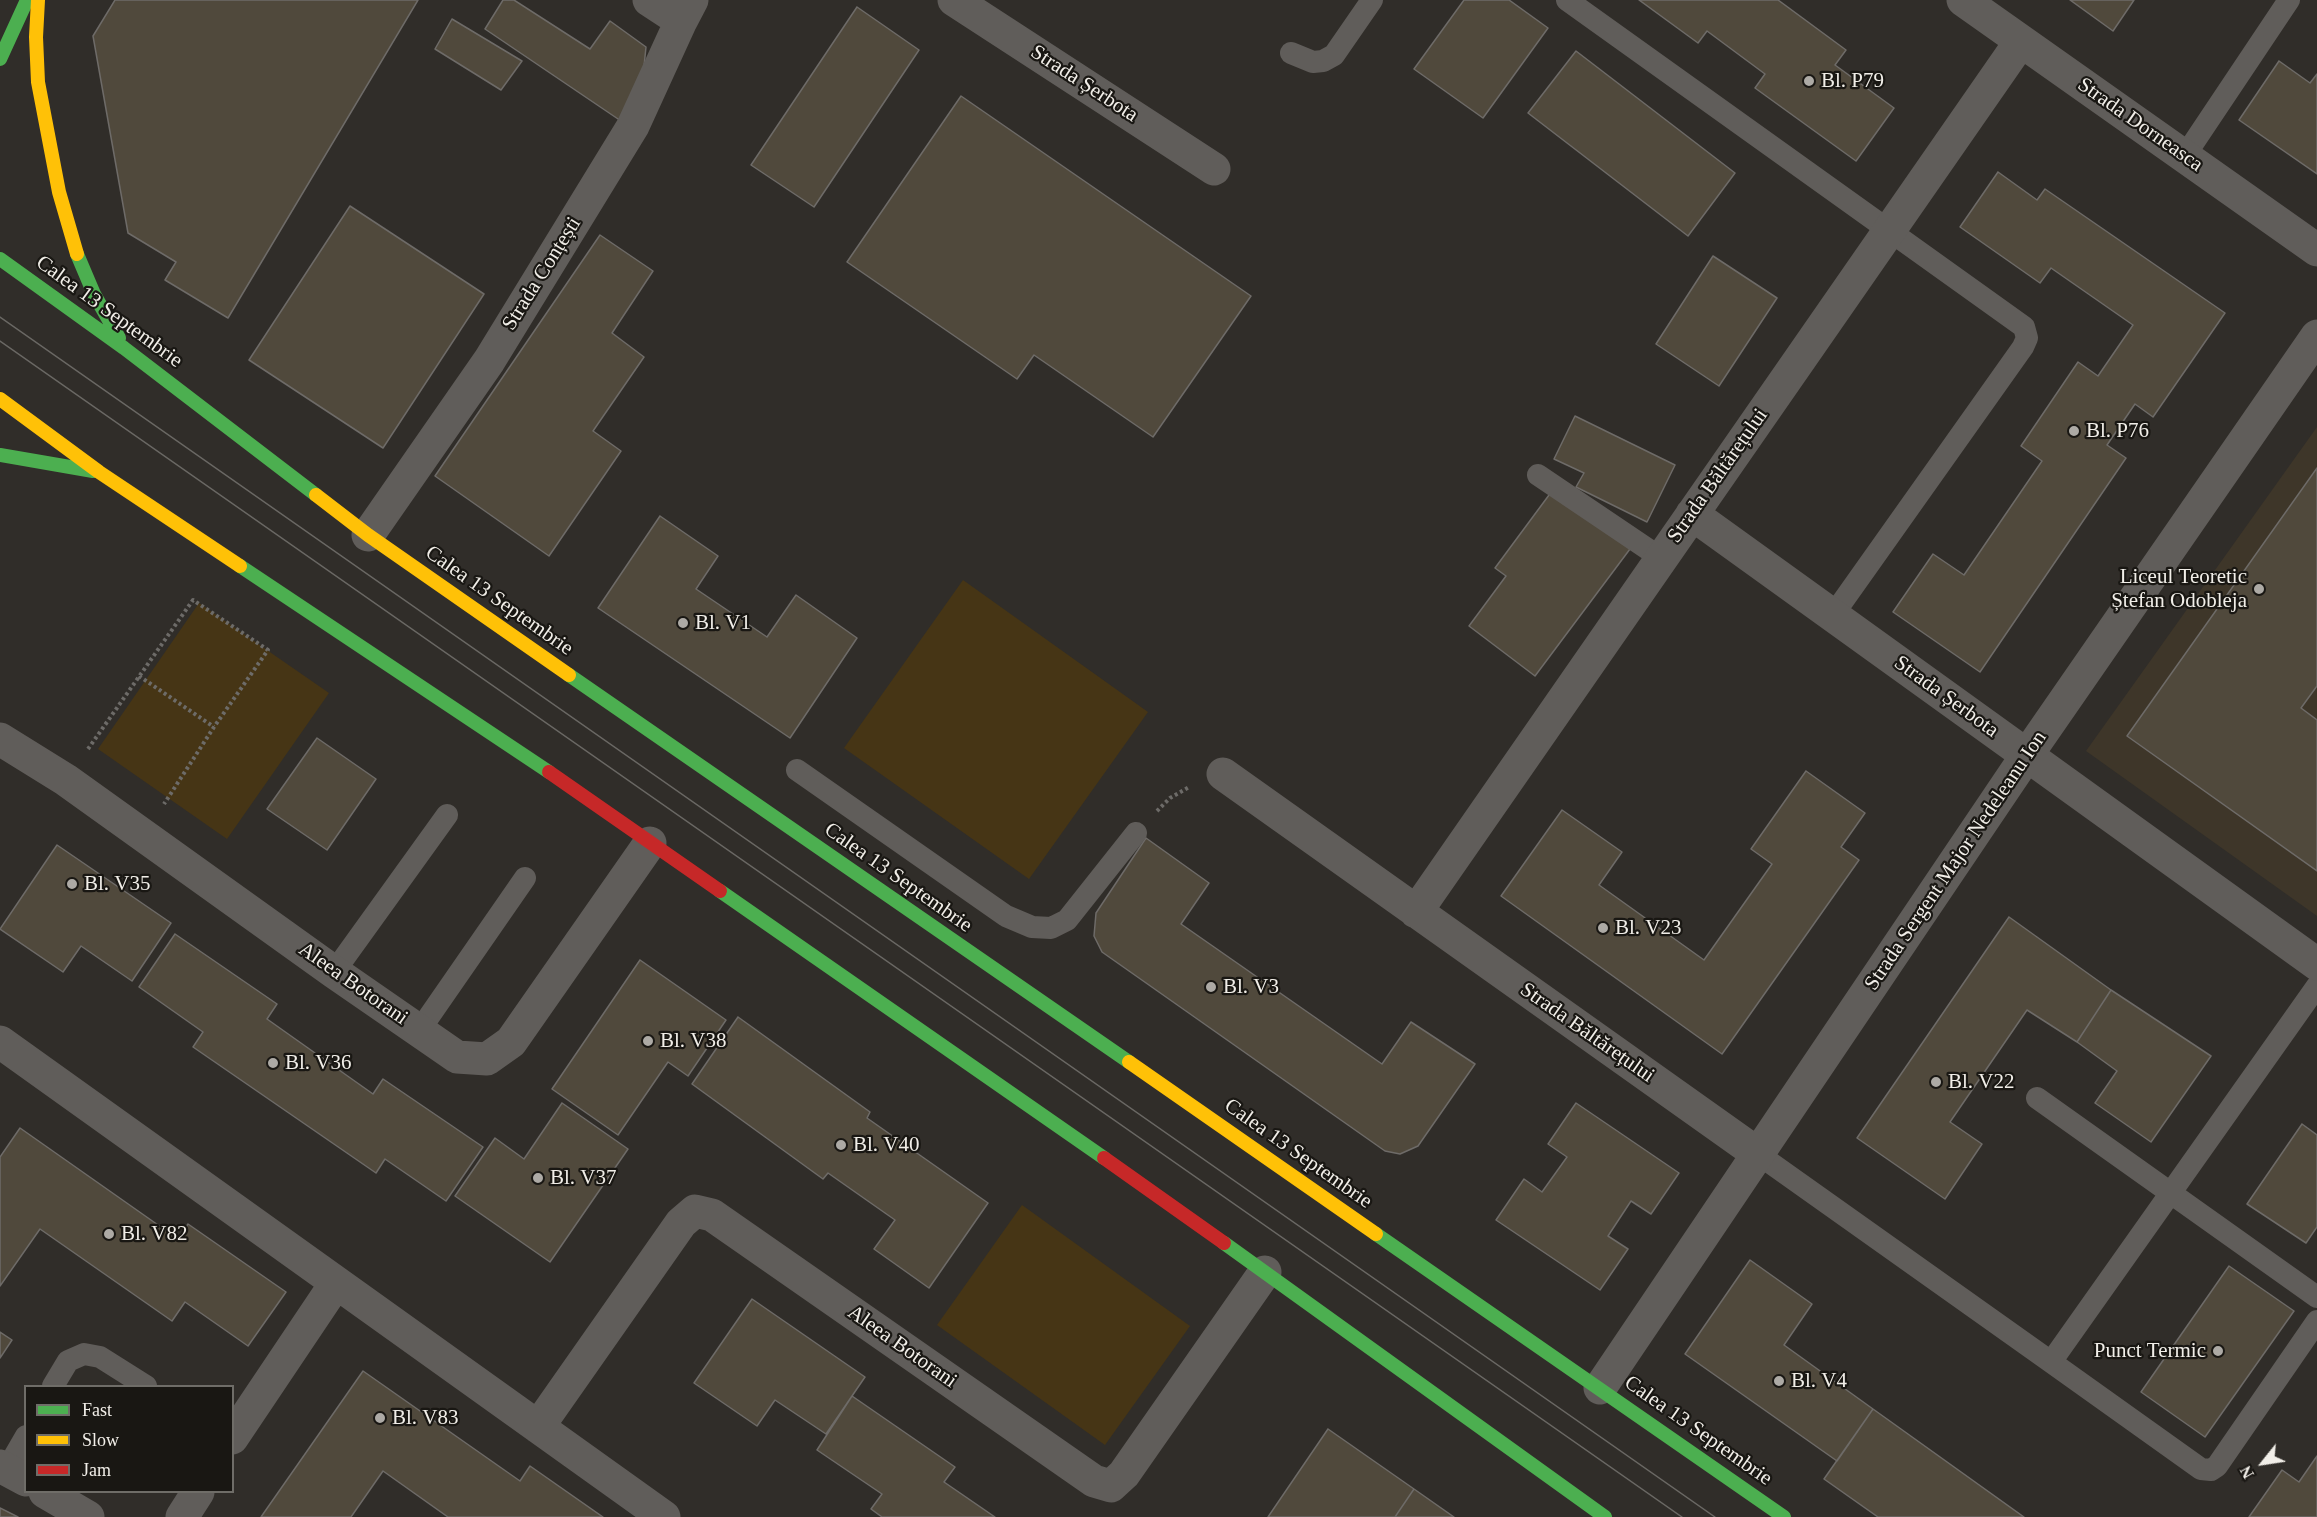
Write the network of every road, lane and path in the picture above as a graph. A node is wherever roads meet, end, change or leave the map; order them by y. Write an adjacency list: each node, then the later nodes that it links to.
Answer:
1 (27, 0): 12 (main road)
2 (38, 0): 19 (main road)
3 (649, 0): 9 (street)
4 (954, 0): 14 (street, Strada Șerbota)
5 (1372, 0): 11 (lane)
6 (1568, 0): 15 (lane)
7 (1963, 0): 10 (street, Strada Dorneasca)
8 (2289, 0): 13 (lane)
9 (686, 10): 25 (street, Strada Conțești)
10 (2021, 41): 13 (street, Strada Dorneasca); 15 (street, Strada Băltărețului)
11 (1291, 53)
12 (0, 59)
13 (2184, 157): 16 (street, Strada Dorneasca)
14 (1214, 169)
15 (1889, 231): 24 (street, Strada Băltărețului); 27 (lane)
16 (2317, 250)
17 (0, 259): 19 (main road, Calea 13 Septembrie)
18 (2317, 336): 31 (street, Strada Sergent Major Nedeleanu Ion)
19 (124, 348): 25 (main road, Calea 13 Septembrie)
20 (0, 399): 22 (main road)
21 (0, 455): 22 (main road)
22 (99, 472): 38 (main road)
23 (1538, 476): 26 (lane)
24 (1692, 514): 26 (street, Strada Băltărețului); 27 (street, Strada Șerbota)
25 (368, 535): 56 (main road, Calea 13 Septembrie)
26 (1661, 558): 40 (street, Strada Băltărețului)
27 (1833, 615): 31 (street, Strada Șerbota)
28 (139, 676): 29 (path); 29 (path); 34 (path)
29 (214, 727): 37 (path)
30 (0, 739): 34 (street, Aleea Botorani)
31 (2027, 755): 41 (street, Strada Șerbota); 47 (street, Strada Sergent Major Nedeleanu Ion)
32 (797, 770): 36 (lane)
33 (1223, 774): 36 (path); 40 (street, Strada Băltărețului)
34 (66, 780): 37 (street, Aleea Botorani)
35 (447, 815): 42 (lane)
36 (1136, 833)
37 (144, 835): 42 (street, Aleea Botorani)
38 (650, 843): 44 (street, Aleea Botorani); 49 (main road)
39 (525, 878): 44 (lane)
40 (1416, 912): 47 (street, Strada Băltărețului)
41 (2317, 964)
42 (334, 972): 44 (street, Aleea Botorani)
43 (2317, 986): 48 (lane)
44 (418, 1031)
45 (3, 1050): 50 (street)
46 (2037, 1098): 48 (lane)
47 (1758, 1155): 53 (lane); 56 (street, Strada Sergent Major Nedeleanu Ion)
48 (2171, 1193): 51 (lane); 53 (lane)
49 (1265, 1272): 57 (street, Aleea Botorani); 66 (main road)
50 (336, 1283): 57 (street); 58 (street)
51 (2317, 1297)
52 (2317, 1321): 53 (lane)
53 (2051, 1362)
54 (54, 1385): 55 (lane)
55 (144, 1385)
56 (1600, 1388): 67 (main road, Calea 13 Septembrie)
57 (538, 1427): 65 (street)
58 (234, 1435)
59 (24, 1441): 60 (lane)
60 (11, 1472)
61 (48, 1493): 63 (street)
62 (197, 1493): 64 (street)
63 (88, 1517)
64 (182, 1517)
65 (664, 1517)
66 (1605, 1517)
67 (1784, 1517)

